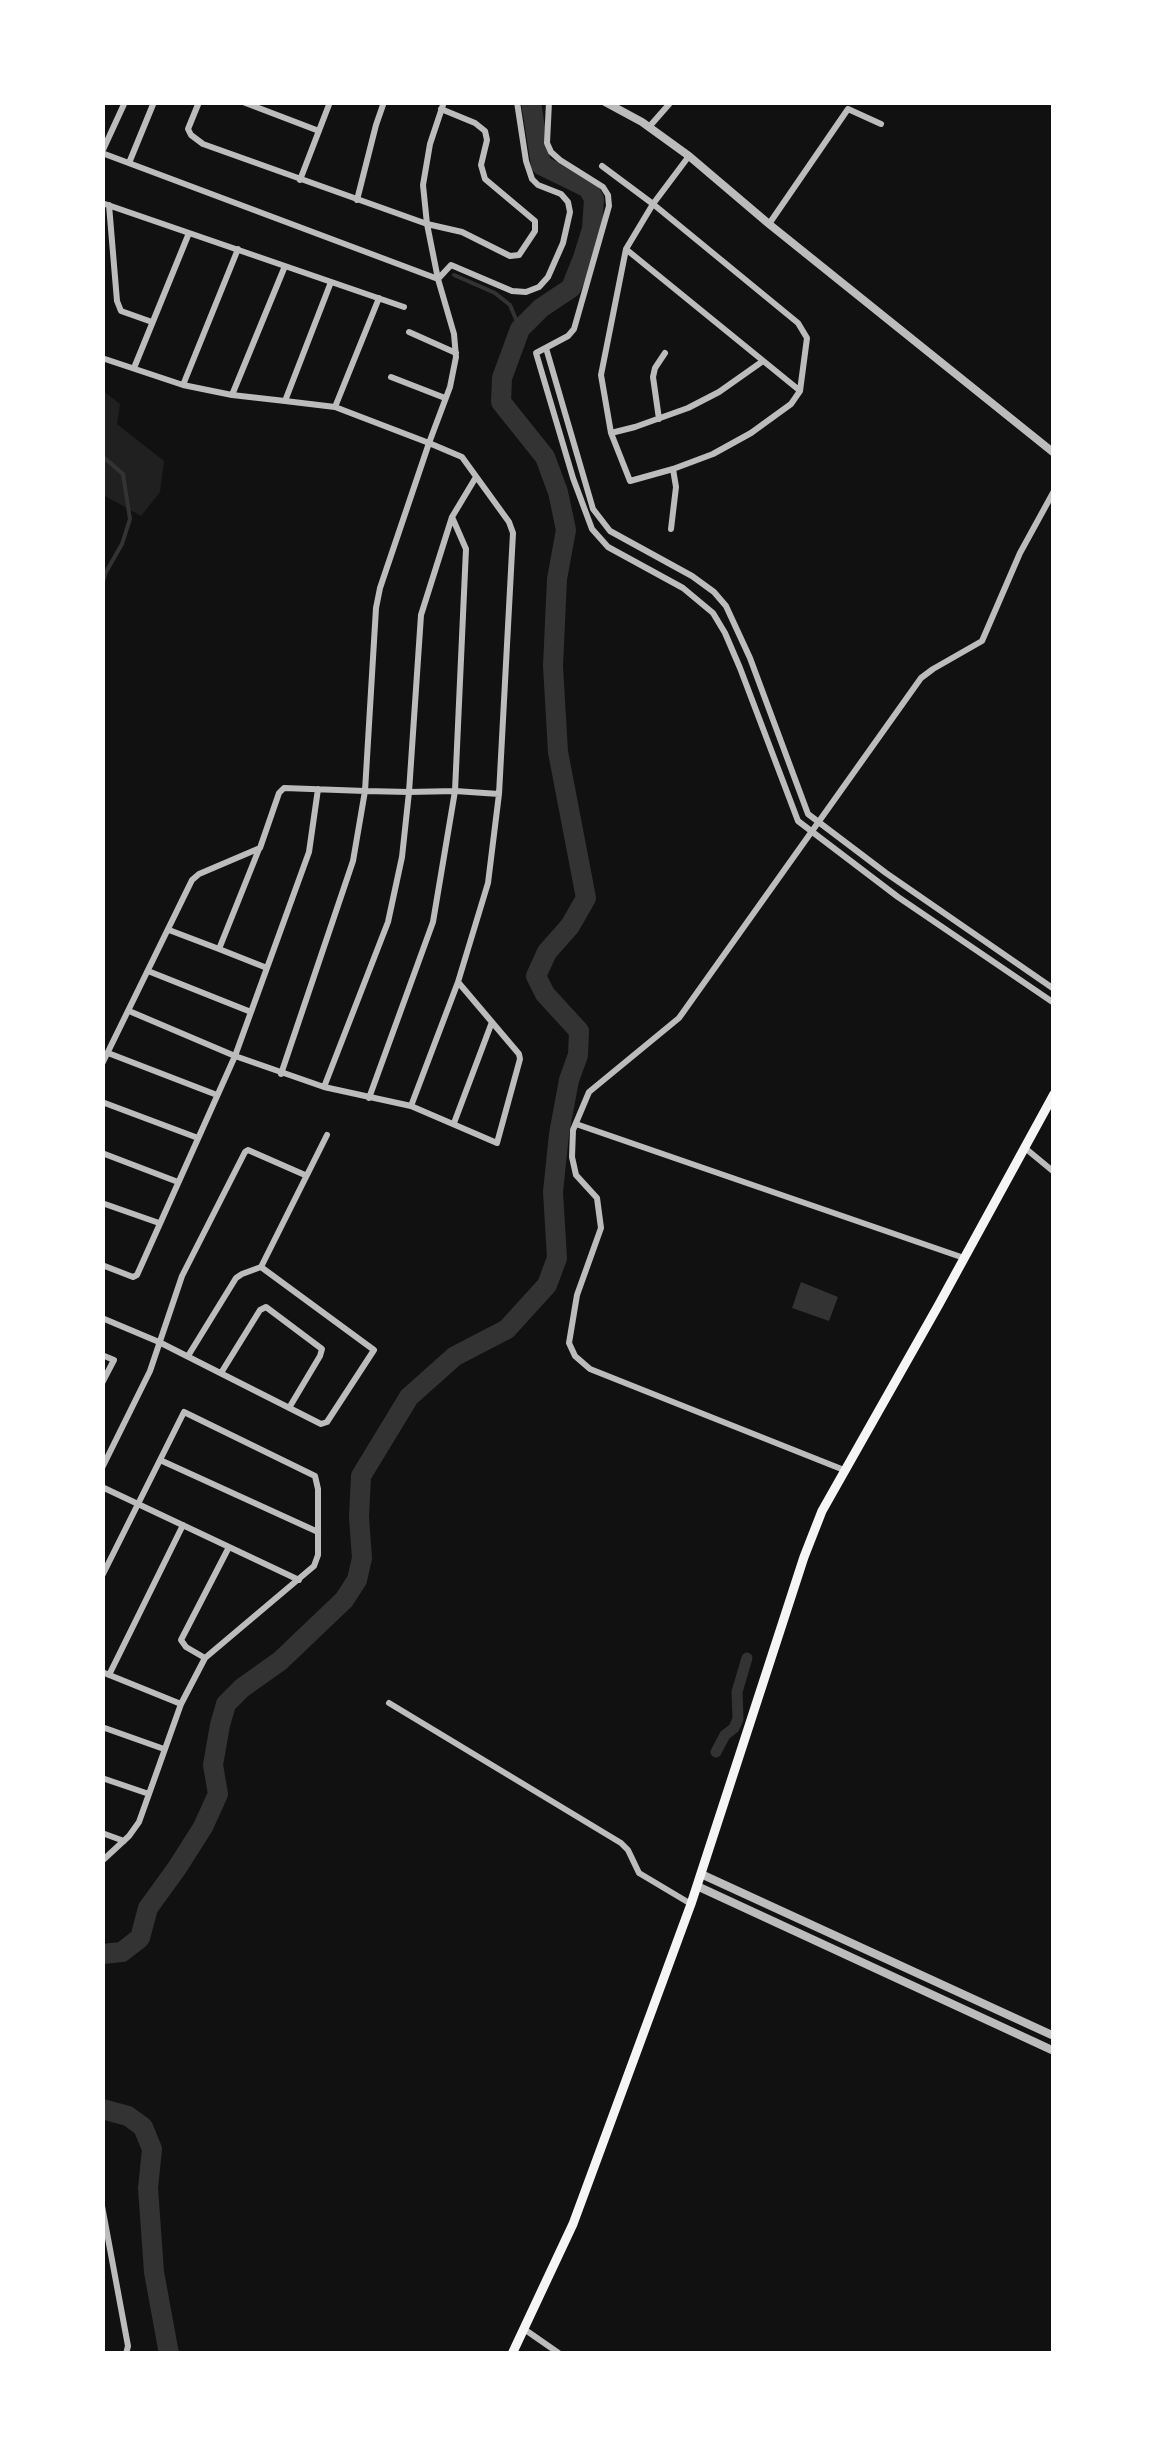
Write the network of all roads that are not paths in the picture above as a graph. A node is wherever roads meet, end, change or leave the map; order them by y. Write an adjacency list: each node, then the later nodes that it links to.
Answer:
1 (124, 102): 16 (street)
2 (154, 102): 18 (street)
3 (199, 102): 20 (street)
4 (242, 102): 11 (street)
5 (330, 102): 15 (street)
6 (384, 102): 21 (street)
7 (517, 102): 30 (street)
8 (549, 102): 36 (street)
9 (604, 102): 14 (street)
10 (671, 102): 14 (street)
11 (256, 105): 15 (street)
12 (442, 106): 24 (street); 24 (street)
13 (881, 124): 25 (street)
14 (650, 127): 17 (street)
15 (318, 131): 20 (street)
16 (102, 152): 18 (street)
17 (690, 156): 23 (street); 25 (street)
18 (130, 163): 30 (street)
19 (602, 166): 23 (street)
20 (300, 180): 21 (street)
21 (357, 200): 24 (street)
22 (106, 204): 26 (street); 34 (street)
23 (653, 204): 28 (street); 44 (street)
24 (427, 224): 30 (street)
25 (769, 224): 52 (street)
26 (189, 232): 27 (street); 34 (street)
27 (238, 249): 29 (street); 43 (street)
28 (626, 250): 40 (street); 50 (street)
29 (285, 266): 31 (street); 45 (street)
30 (438, 279): 38 (street)
31 (330, 282): 32 (street); 47 (street)
32 (379, 298): 33 (street); 48 (street)
33 (404, 307)
34 (152, 322): 41 (street)
35 (409, 332): 38 (street)
36 (546, 348): 63 (street); 64 (street)
37 (665, 353): 49 (street)
38 (456, 354): 46 (street)
39 (102, 358): 41 (street)
40 (764, 361): 44 (street); 49 (street)
41 (134, 368): 43 (street)
42 (391, 377): 46 (street)
43 (183, 384): 45 (street)
44 (800, 390): 53 (street)
45 (232, 394): 47 (street)
46 (445, 398): 51 (street)
47 (284, 401): 48 (street)
48 (335, 408): 51 (street)
49 (659, 419): 50 (street)
50 (611, 433): 53 (street)
51 (429, 443): 54 (street); 59 (street)
52 (1054, 454)
53 (674, 469): 57 (street)
54 (476, 476): 56 (street); 62 (street)
55 (1054, 491): 63 (street)
56 (452, 517): 60 (street); 61 (street)
57 (671, 529)
58 (318, 790): 59 (street); 65 (street); 68 (street)
59 (366, 791): 61 (street); 79 (street)
60 (456, 791): 61 (street); 62 (street); 83 (street)
61 (408, 792): 80 (street)
62 (499, 794): 70 (street)
63 (818, 821): 64 (street); 71 (street)
64 (811, 831): 72 (street); 87 (street)
65 (260, 848): 66 (street); 67 (street)
66 (168, 929): 67 (street); 69 (street)
67 (219, 949): 68 (street)
68 (267, 968): 74 (street)
69 (148, 971): 73 (street); 74 (street)
70 (458, 982): 75 (street); 85 (street)
71 (1054, 990)
72 (1054, 1003)
73 (128, 1012): 76 (street); 77 (street)
74 (251, 1012): 77 (street)
75 (492, 1022): 86 (street); 86 (street)
76 (108, 1053): 78 (street); 82 (street)
77 (235, 1056): 79 (street); 82 (street)
78 (102, 1064)
79 (281, 1074): 80 (street)
80 (324, 1088): 83 (street)
81 (1054, 1094): 90 (main road)
82 (217, 1095): 89 (street)
83 (369, 1098): 85 (street)
84 (102, 1102): 89 (street)
85 (411, 1106): 86 (street)
86 (454, 1123)
87 (576, 1124): 97 (street); 109 (street)
88 (326, 1135): 93 (street)
89 (198, 1138): 94 (street)
90 (1024, 1147): 92 (street); 97 (main road)
91 (102, 1153): 94 (street)
92 (1054, 1172)
93 (305, 1176): 99 (street); 101 (street)
94 (178, 1182): 96 (street)
95 (102, 1203): 96 (street)
96 (158, 1223): 98 (street)
97 (964, 1258): 109 (main road)
98 (102, 1265)
99 (261, 1266): 103 (street); 106 (street)
100 (102, 1318): 101 (street)
101 (158, 1342): 103 (street); 108 (street)
102 (102, 1354): 105 (street)
103 (188, 1356): 104 (street)
104 (221, 1374): 106 (street); 106 (street)
105 (102, 1383)
106 (289, 1408)
107 (160, 1460): 111 (street); 113 (street); 113 (street)
108 (102, 1468)
109 (844, 1470): 128 (main road)
110 (102, 1487): 111 (street)
111 (138, 1504): 112 (street); 115 (street)
112 (183, 1525): 114 (street); 118 (street)
113 (318, 1532): 116 (street)
114 (229, 1547): 116 (street); 117 (street)
115 (102, 1576)
116 (298, 1580): 117 (street)
117 (205, 1658): 120 (street)
118 (106, 1673): 120 (street)
119 (389, 1703): 130 (street)
120 (181, 1704): 122 (street)
121 (102, 1727): 122 (street)
122 (164, 1749): 124 (street)
123 (102, 1778): 124 (street)
124 (149, 1794): 126 (street)
125 (102, 1834): 126 (street)
126 (124, 1841): 127 (street)
127 (102, 1861)
128 (701, 1874): 129 (main road); 131 (street)
129 (697, 1886): 130 (main road); 132 (street)
130 (691, 1904): 136 (main road)
131 (977, 2000): 132 (street); 133 (street)
132 (972, 2012): 134 (street)
133 (1054, 2036)
134 (1054, 2051)
135 (102, 2206): 137 (street)
136 (524, 2329): 138 (main road); 139 (street)
137 (126, 2354)
138 (512, 2354)
139 (560, 2354)

